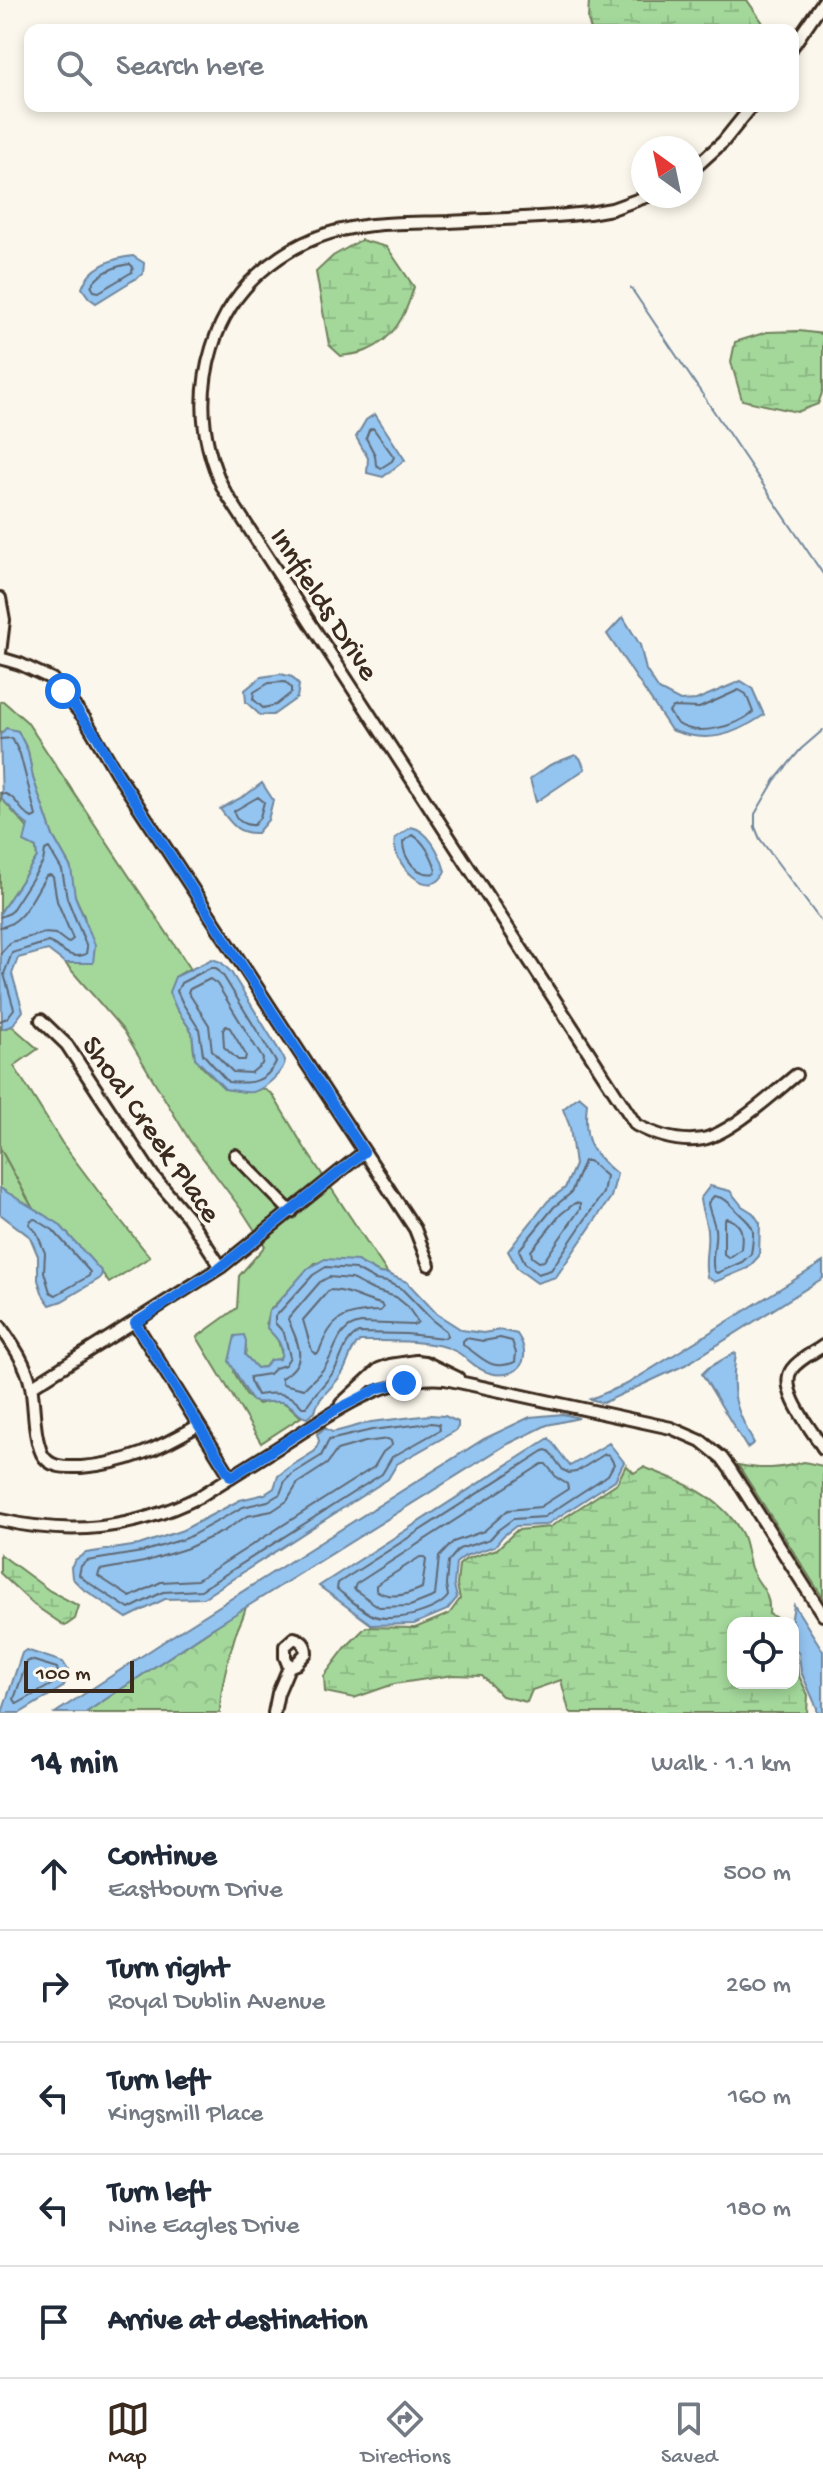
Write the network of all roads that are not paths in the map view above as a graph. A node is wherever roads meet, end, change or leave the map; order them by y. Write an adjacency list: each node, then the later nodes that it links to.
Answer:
1 (823, 2): 2 (street)
2 (799, 37)
3 (747, 112): 4 (street)
4 (703, 160)
5 (631, 202): 9 (street, Innfields Drive)
6 (0, 598): 7 (street)
7 (0, 656): 10 (street)
8 (41, 1020): 14 (street, Shoal Creek Place)
9 (796, 1075)
10 (364, 1152): 12 (street); 13 (street)
11 (235, 1155): 12 (street)
12 (291, 1212): 14 (street)
13 (429, 1265)
14 (221, 1267): 15 (street)
15 (135, 1323): 20 (street); 22 (street)
16 (0, 1326): 20 (street)
17 (823, 1346): 23 (street)
18 (467, 1383): 19 (street); 19 (street); 21 (street); 26 (street)
19 (362, 1384): 21 (street)
20 (31, 1387): 22 (street)
21 (334, 1411): 24 (street)
22 (197, 1426): 24 (street)
23 (823, 1448)
24 (231, 1477): 25 (street)
25 (0, 1520)
26 (823, 1615)
27 (289, 1667): 28 (street)
28 (274, 1713)

